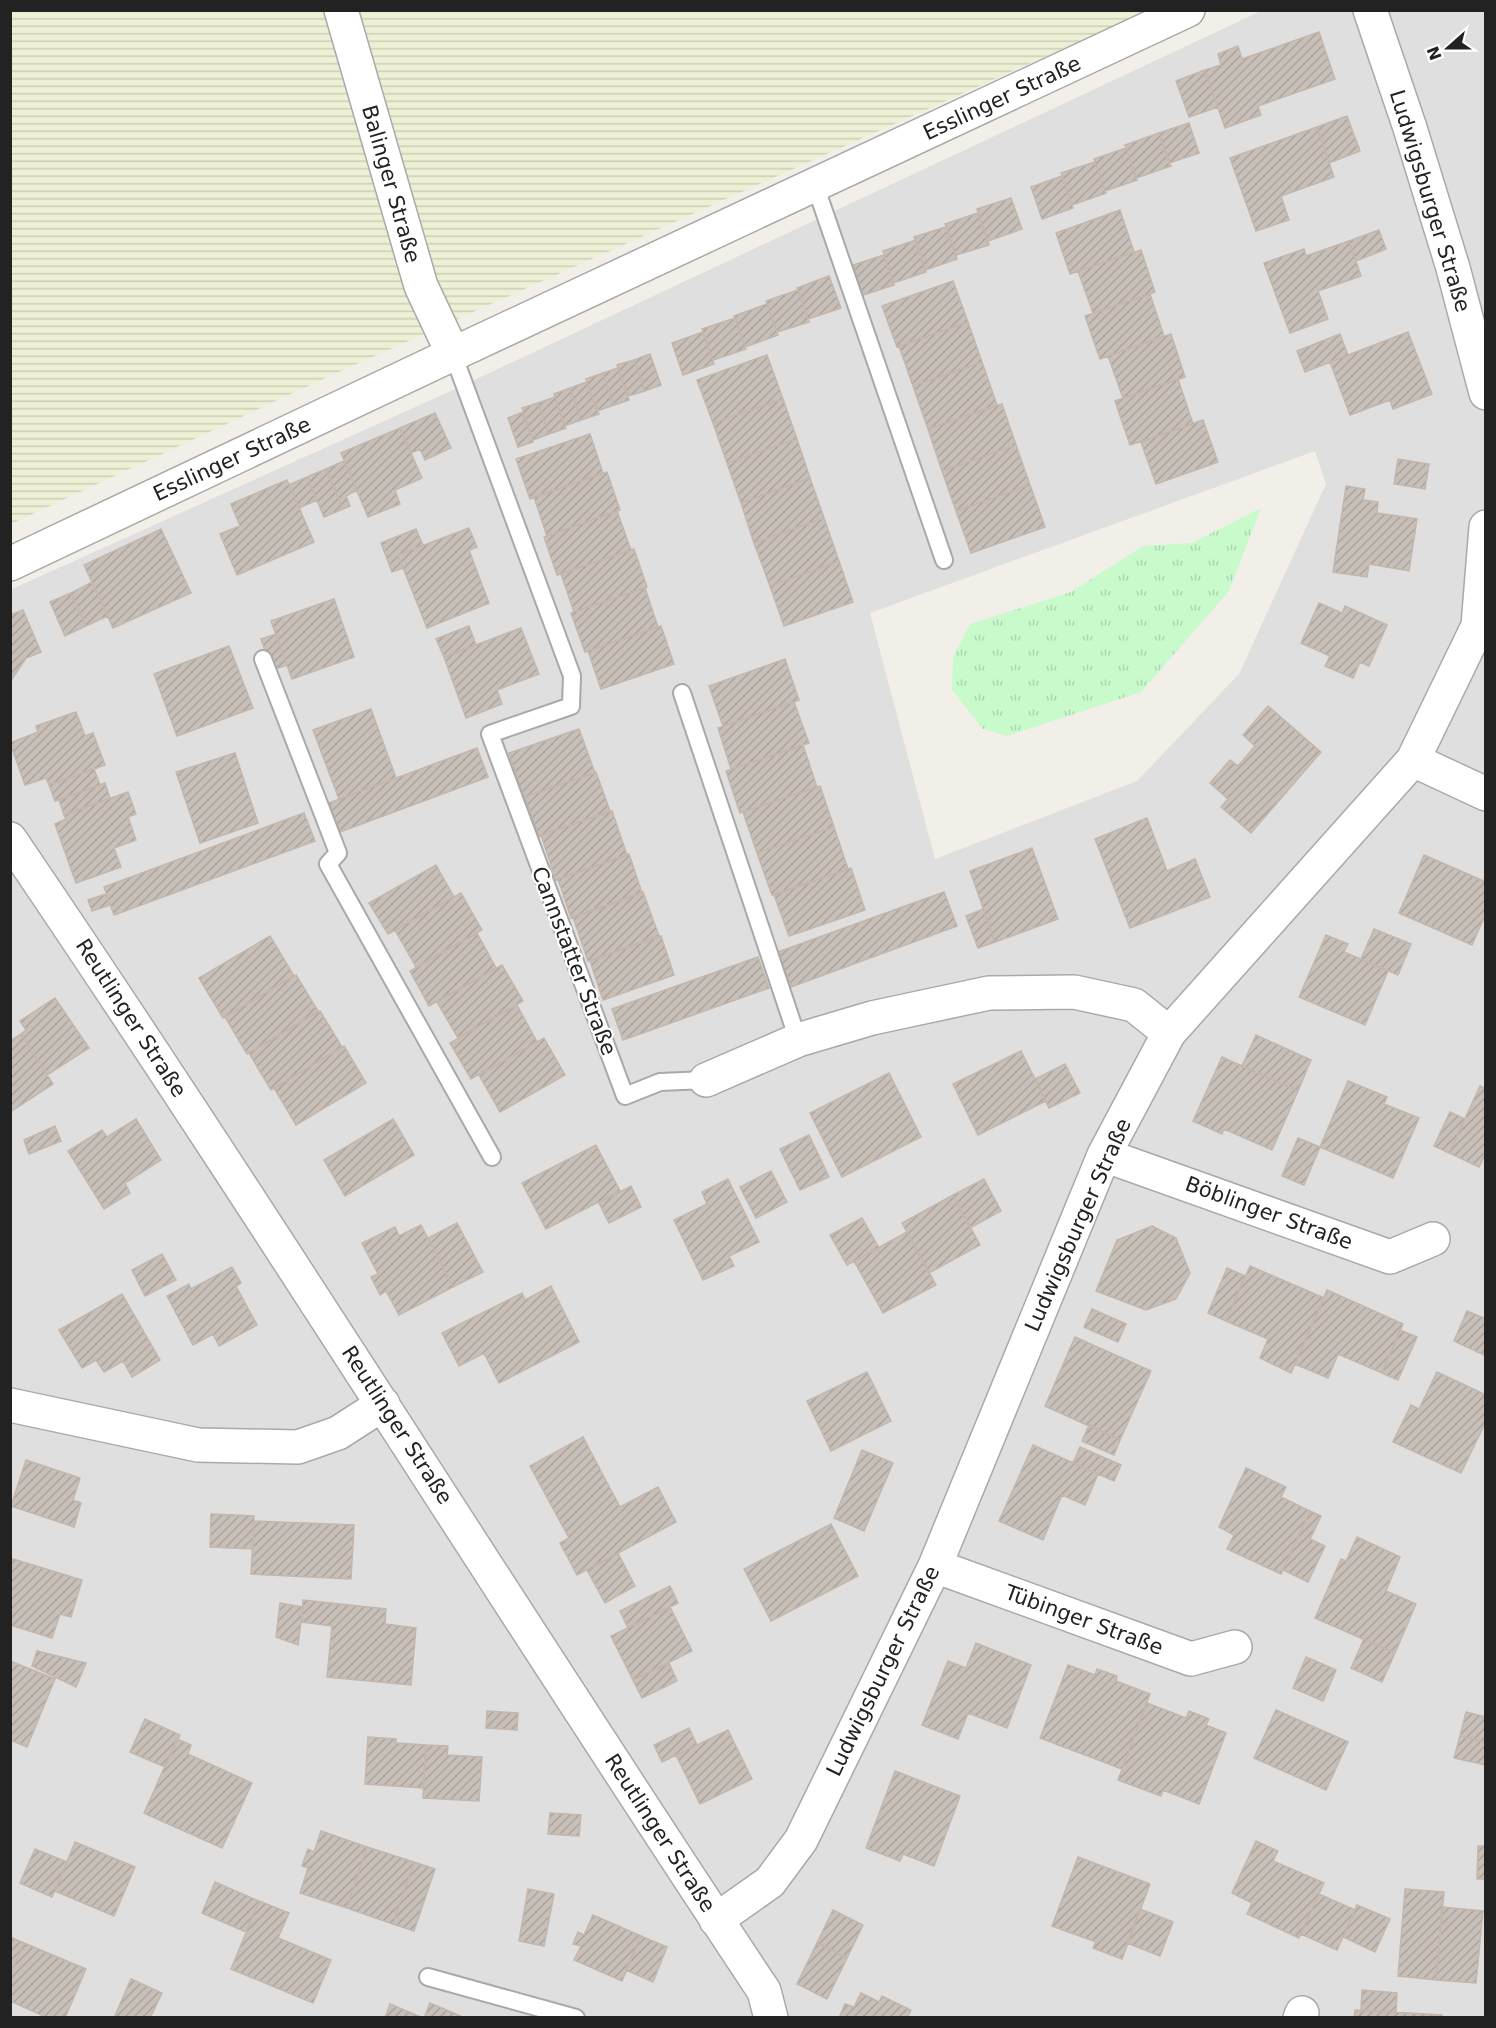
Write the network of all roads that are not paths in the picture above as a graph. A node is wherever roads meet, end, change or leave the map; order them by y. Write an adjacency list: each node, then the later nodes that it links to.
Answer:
1 (341, 10): 5 (street, Balinger Straße)
2 (1188, 10): 4 (street, Esslinger Straße)
3 (1370, 10): 6 (street, Ludwigsburger Straße)
4 (815, 185): 5 (street, Esslinger Straße); 8 (lane)
5 (453, 354): 9 (street, Esslinger Straße); 17 (lane, Cannstatter Straße)
6 (1485, 393)
7 (1485, 526): 12 (street, Ludwigsburger Straße)
8 (944, 560)
9 (10, 564)
10 (263, 659): 19 (lane)
11 (682, 693): 16 (lane)
12 (1413, 760): 13 (street); 15 (street, Ludwigsburger Straße)
13 (1485, 794)
14 (10, 839): 21 (street, Reutlinger Straße)
15 (1169, 1033): 16 (street, Cannstatter Straße); 18 (street, Ludwigsburger Straße)
16 (798, 1040): 17 (street, Cannstatter Straße)
17 (706, 1080)
18 (1104, 1155): 20 (street, Böblinger Straße); 23 (street, Ludwigsburger Straße)
19 (492, 1157)
20 (1433, 1239)
21 (383, 1404): 22 (street); 25 (street, Reutlinger Straße)
22 (10, 1405)
23 (935, 1566): 24 (street, Tübinger Straße); 25 (street, Ludwigsburger Straße)
24 (1235, 1647)
25 (716, 1920): 28 (street, Reutlinger Straße)
26 (428, 1977): 27 (lane)
27 (576, 2018)
28 (771, 2018)

